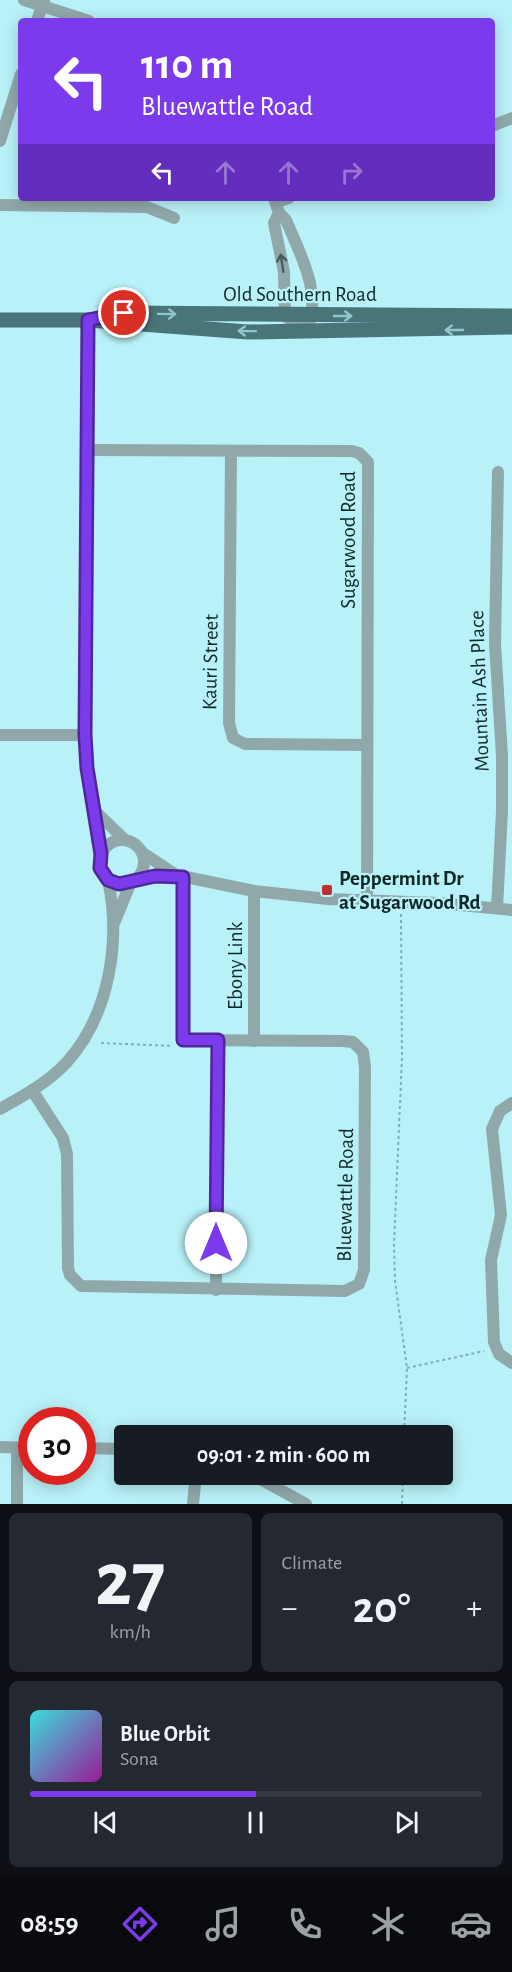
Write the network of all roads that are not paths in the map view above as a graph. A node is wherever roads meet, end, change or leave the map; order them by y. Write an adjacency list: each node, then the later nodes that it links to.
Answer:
1 (24, 0): 2 (street)
2 (43, 3): 3 (street); 4 (street)
3 (39, 18)
4 (81, 18)
5 (18, 84): 8 (street)
6 (512, 118): 7 (street)
7 (495, 125)
8 (0, 141)
9 (149, 202): 11 (street); 12 (street)
10 (276, 204): 13 (street, one-way to 10); 14 (street)
11 (0, 205)
12 (174, 218)
13 (285, 316): 14 (main road, Old Southern Road); 17 (main road, Old Southern Road, one-way to 13); 19 (street)
14 (314, 316): 15 (main road, Old Southern Road, one-way to 15); 19 (street)
15 (512, 316)
16 (0, 320): 17 (main road, Old Southern Road)
17 (88, 320): 19 (main road, Old Southern Road, one-way to 17); 20 (street)
18 (512, 327): 19 (main road, Old Southern Road, one-way to 19)
19 (306, 331)
20 (88, 450): 21 (street, Sugarwood Road); 24 (street)
21 (231, 451): 25 (street, Kauri Street); 25 (street, Sugarwood Road)
22 (498, 472): 35 (street, Mountain Ash Place)
23 (0, 735): 24 (street)
24 (85, 735): 26 (street)
25 (367, 745): 34 (street, Sugarwood Road)
26 (96, 812): 27 (street); 29 (street)
27 (124, 839): 28 (street); 29 (street)
28 (143, 853): 30 (street); 32 (street)
29 (101, 854): 31 (street)
30 (180, 876): 32 (street); 33 (street); 38 (street, Bluewattle Road)
31 (108, 880): 32 (street); 37 (street)
32 (134, 881): 37 (street)
33 (254, 891): 34 (street); 39 (street, Ebony Link)
34 (367, 902): 35 (street)
35 (497, 908): 36 (street)
36 (512, 910)
37 (114, 925): 40 (street)
38 (218, 1040): 39 (street, Bluewattle Road); 43 (street)
39 (254, 1041): 43 (street, Bluewattle Road)
40 (32, 1090): 42 (street); 43 (street, Bluewattle Road)
41 (512, 1102): 44 (street)
42 (0, 1109)
43 (216, 1290)
44 (512, 1363)
45 (0, 1447): 46 (street)
46 (17, 1448): 51 (street)
47 (96, 1448): 48 (street)
48 (114, 1449)
49 (195, 1485): 52 (street)
50 (272, 1485): 53 (street)
51 (17, 1504)
52 (193, 1504)
53 (306, 1504)

